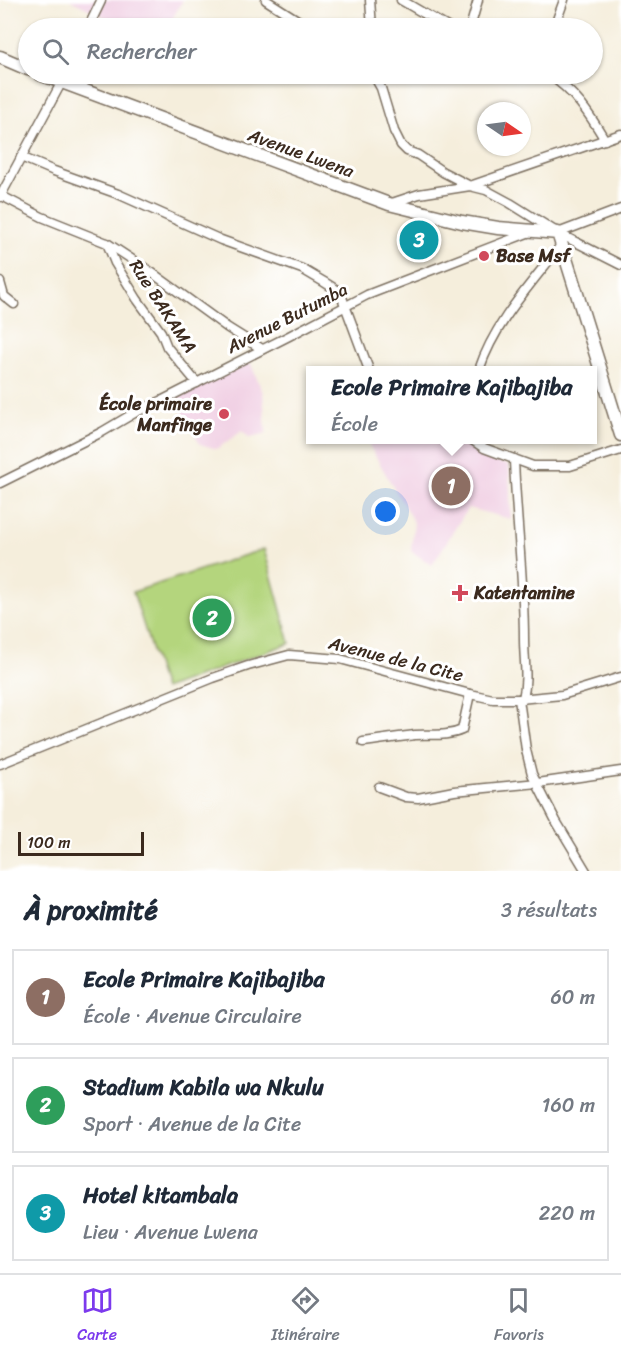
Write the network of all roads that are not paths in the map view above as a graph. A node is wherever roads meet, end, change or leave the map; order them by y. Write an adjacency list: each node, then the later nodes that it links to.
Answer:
1 (266, 0): 8 (street)
2 (370, 0): 9 (street)
3 (478, 0): 11 (street)
4 (564, 0): 12 (street)
5 (101, 1): 7 (street)
6 (405, 1): 10 (street)
7 (93, 18)
8 (294, 18)
9 (371, 18)
10 (433, 18)
11 (473, 18)
12 (558, 18)
13 (0, 57): 14 (main road)
14 (18, 65)
15 (61, 84): 21 (street)
16 (79, 84): 24 (main road, Avenue Lwena)
17 (379, 84): 22 (street)
18 (563, 84): 20 (street)
19 (621, 134): 20 (street)
20 (605, 140): 22 (street)
21 (21, 157): 23 (street); 32 (street)
22 (470, 186): 24 (street); 27 (street)
23 (0, 196): 28 (street)
24 (389, 204): 26 (main road, Avenue Lwena)
25 (621, 209): 27 (street)
26 (532, 231): 27 (main road, Avenue Lwena); 32 (street, Avenue Butumba)
27 (560, 238): 29 (street); 35 (street); 37 (main road)
28 (107, 243): 33 (street); 36 (street, Rue BAKAMA)
29 (621, 265)
30 (0, 282): 31 (street)
31 (14, 304)
32 (345, 307): 33 (street, Avenue Butumba); 34 (street)
33 (262, 350): 36 (street, Avenue Butumba)
34 (367, 366)
35 (480, 366)
36 (197, 383): 41 (street, Avenue Butumba)
37 (621, 435)
38 (478, 444): 40 (street)
39 (621, 450): 40 (street)
40 (514, 459): 44 (street)
41 (0, 483)
42 (621, 677): 44 (street, Avenue de la Cite)
43 (470, 694): 44 (street, Avenue de la Cite); 45 (street); 46 (street, Avenue de la Cite)
44 (521, 699): 48 (street)
45 (363, 742)
46 (0, 764)
47 (621, 771): 48 (street)
48 (538, 783): 49 (street); 50 (street)
49 (379, 787)
50 (586, 871)

